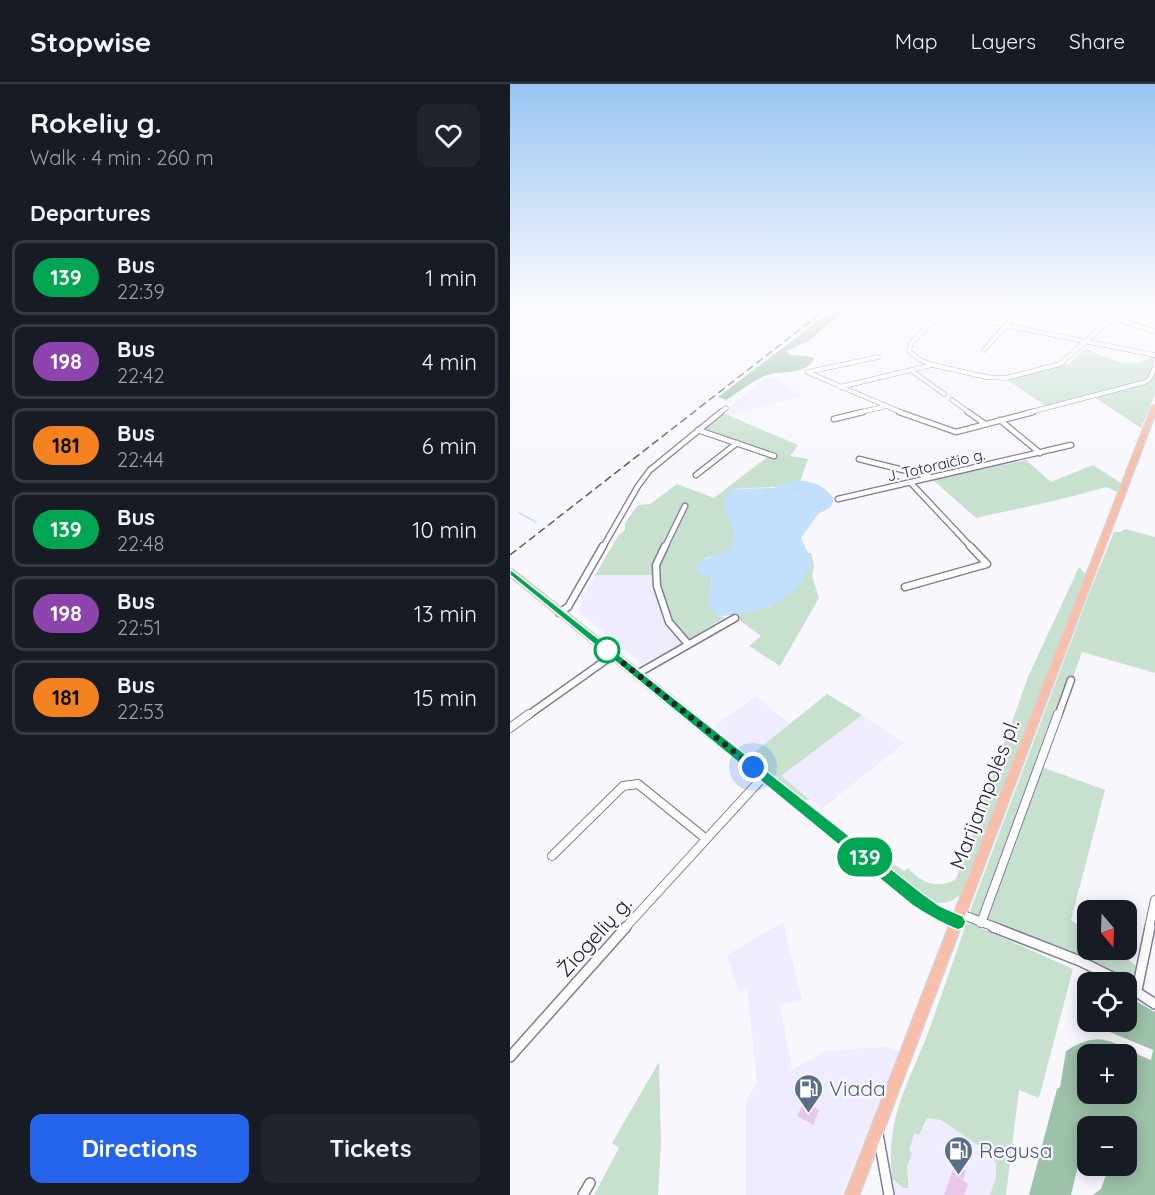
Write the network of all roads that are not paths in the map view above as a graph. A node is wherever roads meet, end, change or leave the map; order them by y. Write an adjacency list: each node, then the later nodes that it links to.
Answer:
1 (874, 358): 7 (street)
2 (917, 358): 4 (street)
3 (1067, 358): 4 (street)
4 (933, 365): 6 (street)
5 (1155, 367): 14 (street)
6 (912, 371): 7 (street); 8 (street)
7 (840, 388): 10 (street)
8 (944, 394)
9 (952, 400): 15 (street)
10 (883, 406): 13 (street); 15 (street)
11 (1155, 407): 40 (main road, Marijampolės pl.)
12 (726, 408): 16 (street)
13 (834, 419)
14 (1000, 420): 15 (street); 19 (street)
15 (985, 424)
16 (698, 430): 17 (street); 29 (street)
17 (737, 444): 20 (street); 22 (street)
18 (1071, 445): 19 (street, J. Totoraičio g.)
19 (1040, 453): 23 (street, J. Totoraičio g.)
20 (774, 456)
21 (859, 459): 23 (street)
22 (696, 475)
23 (934, 478): 24 (street, J. Totoraičio g.)
24 (911, 483): 25 (street, J. Totoraičio g.); 28 (street)
25 (838, 500)
26 (685, 506): 31 (street)
27 (510, 572): 29 (main road)
28 (905, 587)
29 (559, 613): 32 (main road)
30 (735, 618): 31 (street)
31 (688, 644): 33 (street)
32 (613, 655): 33 (main road); 35 (street)
33 (637, 674): 36 (main road)
34 (1071, 681): 41 (street)
35 (510, 728)
36 (764, 776): 37 (street, Žiogelių g.); 40 (main road)
37 (705, 838): 38 (street); 45 (street, Žiogelių g.)
38 (552, 856)
39 (1155, 900): 43 (street)
40 (959, 918): 41 (street); 46 (main road, Marijampolės pl.)
41 (981, 923): 42 (street)
42 (1101, 972)
43 (1137, 990): 44 (street)
44 (1155, 1004)
45 (510, 1057)
46 (877, 1130): 49 (main road, Marijampolės pl.); 50 (street)
47 (590, 1183): 48 (street)
48 (583, 1195)
49 (852, 1195)
50 (889, 1195)

